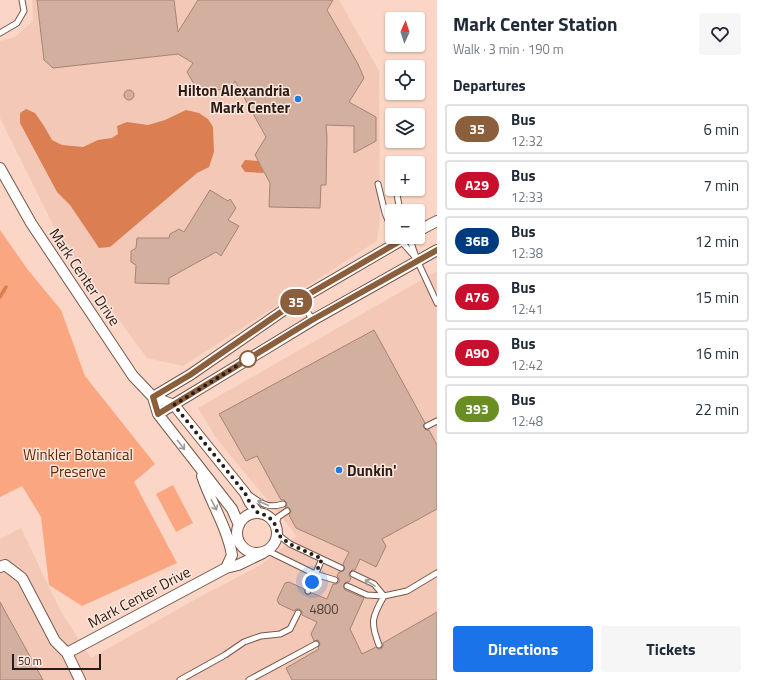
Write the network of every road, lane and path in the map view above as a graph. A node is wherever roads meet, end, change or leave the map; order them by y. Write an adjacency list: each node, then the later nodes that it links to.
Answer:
1 (22, 0): 2 (lane)
2 (0, 33)
3 (0, 168): 16 (street, Mark Center Drive)
4 (378, 184): 5 (lane)
5 (385, 213)
6 (437, 221): 7 (street)
7 (425, 227)
8 (394, 244): 13 (street)
9 (408, 244): 12 (lane)
10 (408, 244): 12 (lane)
11 (437, 250): 12 (street)
12 (418, 260): 14 (lane); 15 (street)
13 (299, 300): 15 (lane); 16 (street)
14 (437, 303)
15 (312, 320): 17 (street)
16 (153, 397): 17 (street, Mark Center Drive); 18 (street, Mark Center Drive)
17 (174, 405): 18 (street); 22 (street)
18 (158, 414): 21 (street, Mark Center Drive, one-way to 21)
19 (437, 421): 20 (lane)
20 (427, 426)
21 (200, 469): 26 (street, Mark Center Drive); 31 (street, Mark Center Drive, one-way to 31)
22 (245, 493): 23 (lane, one-way to 22); 25 (street)
23 (283, 504)
24 (287, 511): 27 (lane)
25 (258, 513): 26 (street); 27 (street)
26 (239, 525): 28 (street)
27 (276, 530): 28 (street); 29 (lane)
28 (265, 552): 31 (street, Mark Center Drive); 34 (lane)
29 (322, 559): 32 (lane); 34 (lane)
30 (0, 567): 43 (street)
31 (226, 568): 43 (street, Mark Center Drive)
32 (341, 568)
33 (437, 573): 39 (lane)
34 (316, 574): 36 (lane); 38 (lane)
35 (353, 574): 39 (lane, one-way to 35)
36 (335, 580)
37 (347, 586): 39 (lane)
38 (308, 591)
39 (384, 596): 42 (lane)
40 (298, 613): 45 (lane)
41 (316, 644): 46 (lane)
42 (378, 645)
43 (67, 653): 44 (street)
44 (80, 680)
45 (180, 680)
46 (249, 680)

